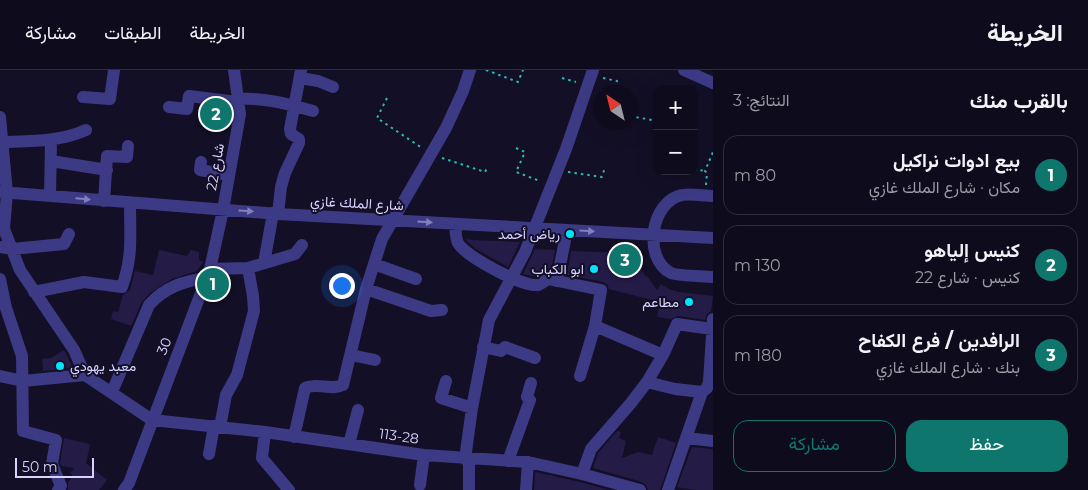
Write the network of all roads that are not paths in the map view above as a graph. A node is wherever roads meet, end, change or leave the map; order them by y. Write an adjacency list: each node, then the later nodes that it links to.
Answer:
1 (114, 70): 9 (street)
2 (234, 70): 10 (street, شارع 22)
3 (470, 70): 30 (street)
4 (684, 70): 7 (street)
5 (300, 74): 8 (street); 11 (street)
6 (591, 77): 32 (street)
7 (713, 83)
8 (333, 87)
9 (84, 97)
10 (237, 100): 11 (street); 12 (street); 22 (street, شارع 22)
11 (294, 106): 13 (street); 29 (street)
12 (169, 107)
13 (314, 111)
14 (0, 117): 17 (street)
15 (86, 130): 16 (street)
16 (51, 141): 17 (street); 19 (street)
17 (3, 142): 23 (street)
18 (128, 146): 21 (street)
19 (51, 161): 21 (street); 24 (street)
20 (200, 162): 22 (street)
21 (106, 170): 26 (street)
22 (229, 175): 28 (street, شارع 22)
23 (3, 193): 24 (street, شارع الملك غازي); 38 (street)
24 (50, 196): 26 (street, شارع الملك غازي, one-way to 26)
25 (709, 196): 35 (street)
26 (104, 201): 27 (street, شارع الملك غازي)
27 (130, 203): 28 (street, شارع الملك غازي); 49 (street)
28 (223, 210): 29 (street, شارع الملك غازي, one-way to 29); 42 (street, 30)
29 (276, 214): 30 (street, شارع الملك غازي); 39 (street)
30 (393, 220): 31 (street, شارع الملك غازي, one-way to 31); 40 (street)
31 (456, 224): 32 (street, شارع الملك غازي); 46 (street)
32 (535, 228): 33 (street, شارع الملك غازي); 46 (street)
33 (567, 230): 35 (street, شارع الملك غازي, one-way to 35); 47 (street)
34 (69, 234): 38 (street)
35 (653, 234): 36 (street, شارع الملك غازي); 43 (street)
36 (713, 238)
37 (302, 245): 39 (street)
38 (6, 248): 49 (street)
39 (264, 263): 41 (street)
40 (374, 264): 45 (street); 48 (street)
41 (248, 268): 42 (street); 70 (street)
42 (208, 274): 66 (street); 69 (street, 30)
43 (713, 277)
44 (0, 279): 61 (street)
45 (416, 279)
46 (512, 279): 47 (street); 53 (street)
47 (557, 281): 52 (street)
48 (366, 289): 50 (street); 55 (street)
49 (34, 292): 58 (street)
50 (442, 310)
51 (712, 324): 54 (street); 65 (street)
52 (595, 326): 54 (street); 60 (street)
53 (483, 347): 56 (street); 67 (street)
54 (663, 355): 63 (street)
55 (351, 356): 57 (street); 72 (street)
56 (535, 358)
57 (375, 360)
58 (85, 375): 61 (street); 66 (street)
59 (0, 376): 61 (street)
60 (580, 376)
61 (23, 381): 83 (street)
62 (446, 381): 67 (street)
63 (647, 382): 65 (street); 81 (street)
64 (531, 383): 79 (street)
65 (708, 385): 73 (street)
66 (112, 392): 69 (street)
67 (472, 408): 78 (street)
68 (358, 410): 75 (street)
69 (152, 420): 70 (street, 113-28); 84 (street, 30)
70 (217, 427): 71 (street, 113-28); 76 (street)
71 (265, 432): 72 (street, 113-28); 85 (street)
72 (294, 436): 75 (street, 113-28)
73 (686, 438): 74 (street); 89 (street)
74 (713, 441)
75 (349, 444): 77 (street, 113-28)
76 (209, 454)
77 (424, 455): 78 (street, 113-28); 82 (street)
78 (467, 459): 79 (street, 113-28); 86 (street)
79 (508, 461): 80 (street, 113-28)
80 (528, 462): 81 (street, 113-28); 87 (street)
81 (582, 474): 88 (street, 113-28)
82 (420, 485)
83 (58, 490)
84 (124, 490)
85 (289, 490)
86 (469, 490)
87 (526, 490)
88 (640, 490)
89 (668, 490)

